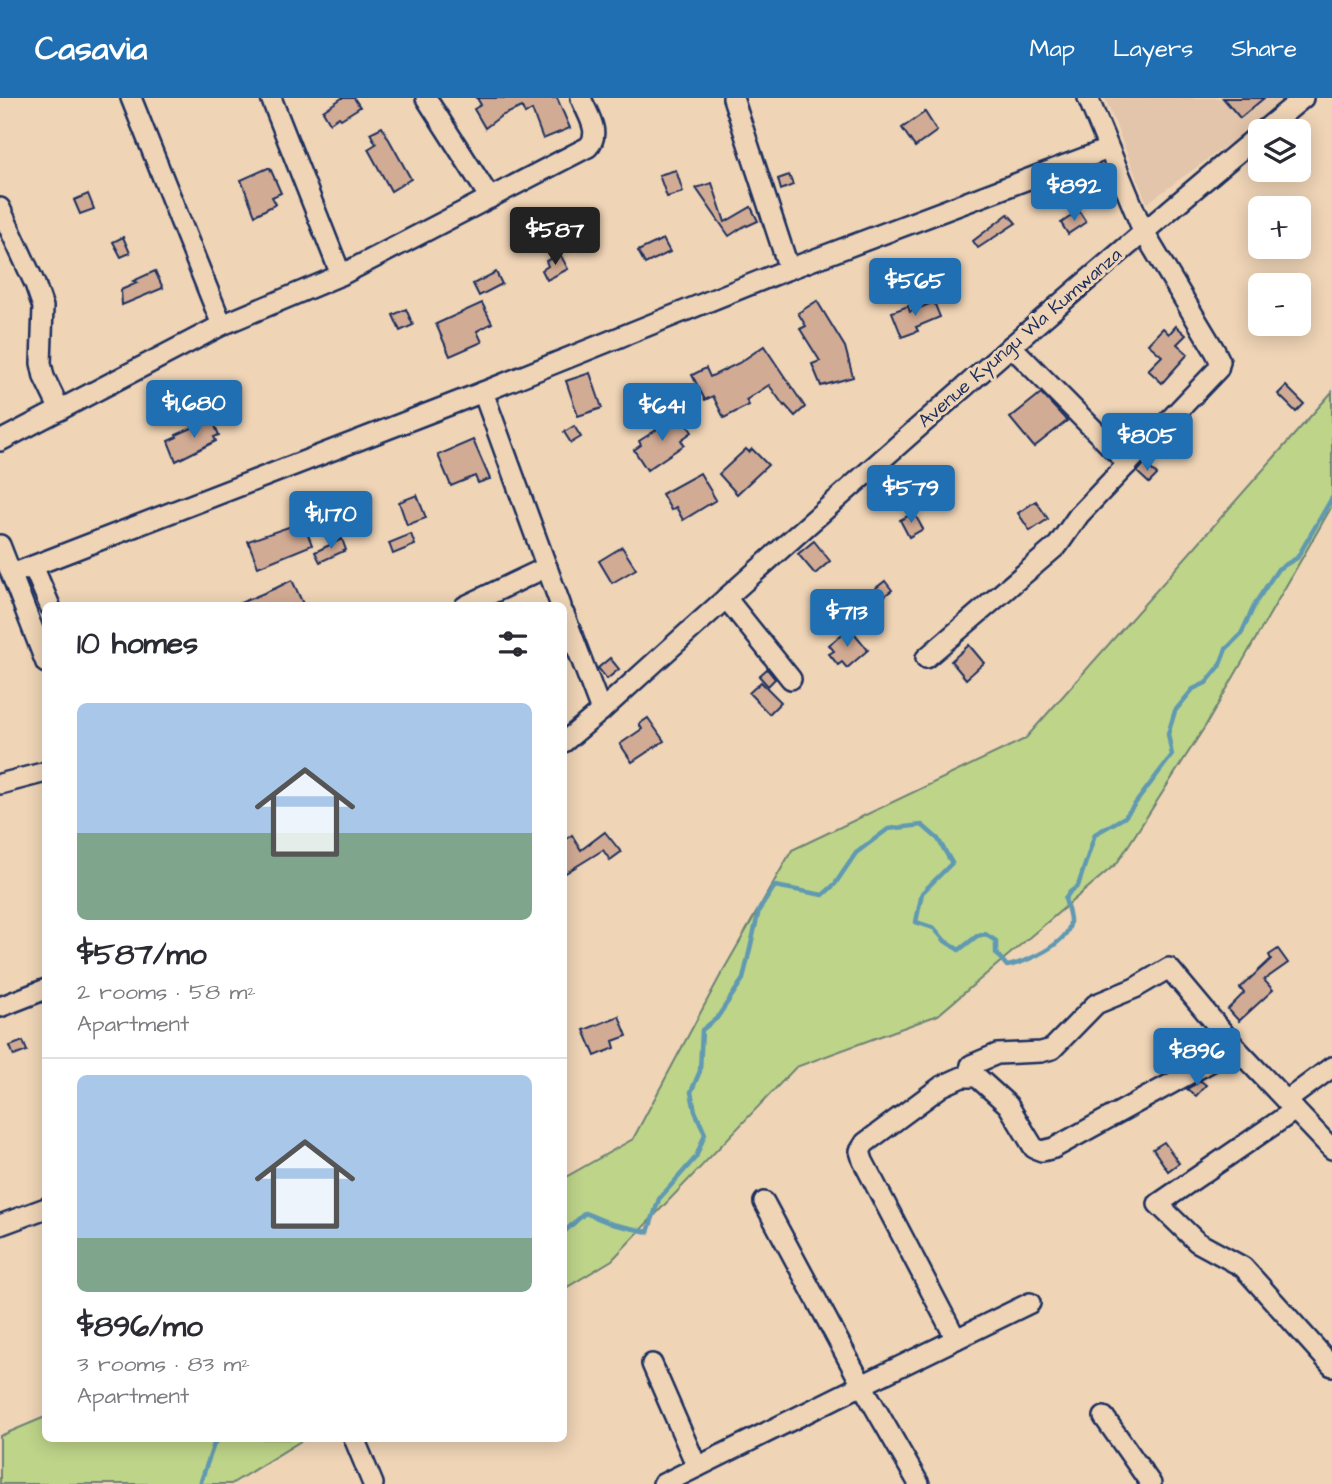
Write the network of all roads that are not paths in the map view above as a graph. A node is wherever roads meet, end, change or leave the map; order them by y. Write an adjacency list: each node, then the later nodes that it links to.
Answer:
1 (131, 98): 16 (street)
2 (271, 98): 15 (street)
3 (426, 98): 11 (street)
4 (581, 98): 11 (street)
5 (733, 98): 14 (street)
6 (1087, 98): 10 (street)
7 (1303, 98): 8 (street, Avenue Kyungu Wa Kumwanza)
8 (1278, 119)
9 (1248, 145): 13 (street, Avenue Kyungu Wa Kumwanza)
10 (1108, 149): 13 (street); 14 (street)
11 (490, 198): 15 (street)
12 (0, 208): 19 (street)
13 (1143, 231): 17 (street, Avenue Kyungu Wa Kumwanza); 21 (street)
14 (789, 269): 18 (street)
15 (341, 275): 16 (street)
16 (222, 325): 19 (street)
17 (1011, 346): 21 (street); 26 (street, Avenue Kyungu Wa Kumwanza)
18 (483, 392): 23 (street); 24 (street)
19 (60, 410): 20 (street)
20 (0, 441)
21 (1128, 464): 32 (street)
22 (0, 545): 25 (street)
23 (33, 566): 25 (street); 27 (street)
24 (547, 567): 28 (street); 29 (street)
25 (12, 574): 31 (street)
26 (726, 598): 33 (street); 34 (street, Avenue Kyungu Wa Kumwanza)
27 (48, 602)
28 (473, 602)
29 (560, 602)
30 (567, 622): 34 (street)
31 (42, 653)
32 (926, 658)
33 (791, 679)
34 (601, 711): 35 (street, Avenue Kyungu Wa Kumwanza)
35 (567, 739)
36 (42, 773): 37 (street)
37 (0, 785)
38 (42, 991): 39 (street)
39 (0, 1007)
40 (1236, 1048): 41 (street); 43 (street); 49 (street)
41 (971, 1065)
42 (1332, 1067): 43 (street)
43 (1290, 1105): 44 (street); 51 (street)
44 (1332, 1149)
45 (764, 1202): 52 (street)
46 (42, 1209): 47 (street)
47 (0, 1225)
48 (1030, 1303): 49 (street)
49 (956, 1339): 52 (street)
50 (652, 1364): 55 (street)
51 (1332, 1366)
52 (862, 1385): 55 (street); 58 (street)
53 (1104, 1417): 59 (street)
54 (356, 1442): 56 (street)
55 (697, 1467): 57 (street)
56 (373, 1484)
57 (663, 1484)
58 (919, 1484)
59 (1151, 1484)

